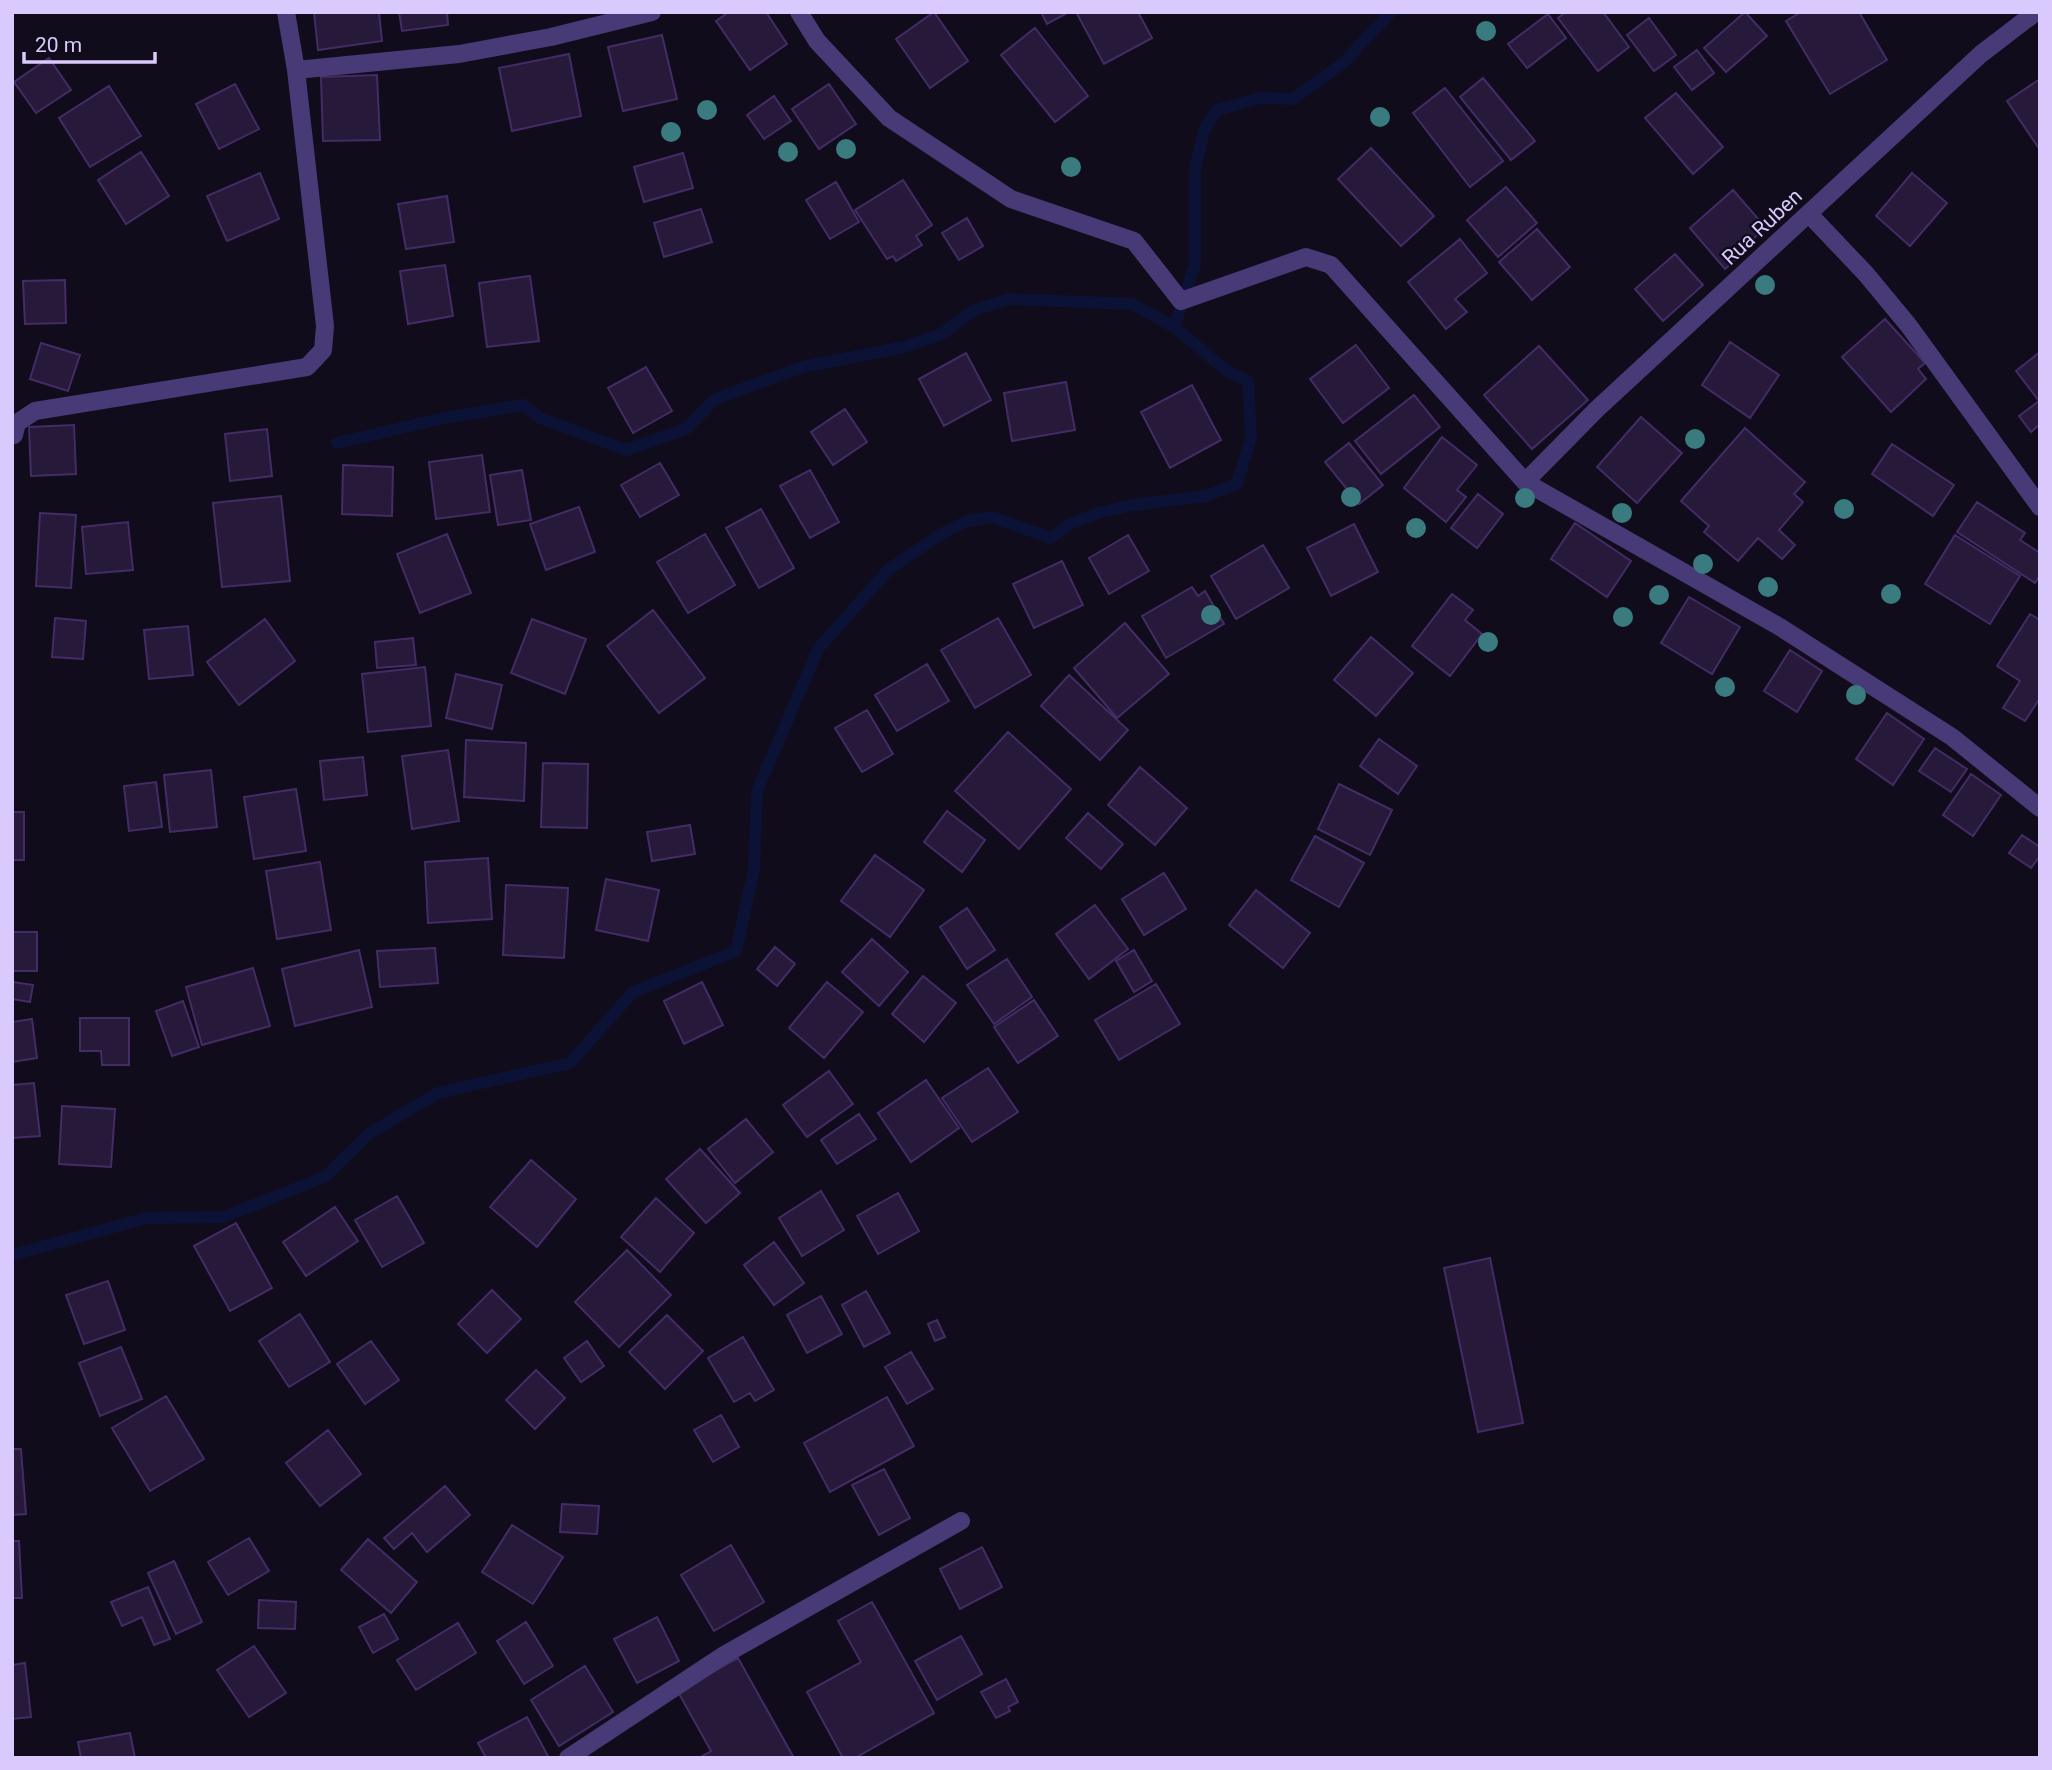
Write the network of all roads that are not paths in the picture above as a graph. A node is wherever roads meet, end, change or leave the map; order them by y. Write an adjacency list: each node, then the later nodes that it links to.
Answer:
1 (286, 12): 5 (street)
2 (653, 12): 5 (street)
3 (799, 12): 8 (street)
4 (2036, 12): 6 (street, Rua Ruben)
5 (296, 71): 7 (street)
6 (1809, 214): 8 (street, Rua Ruben); 9 (street)
7 (14, 435)
8 (1525, 482): 10 (street)
9 (2040, 508)
10 (2040, 808)
11 (961, 1521): 12 (street)
12 (568, 1758)

